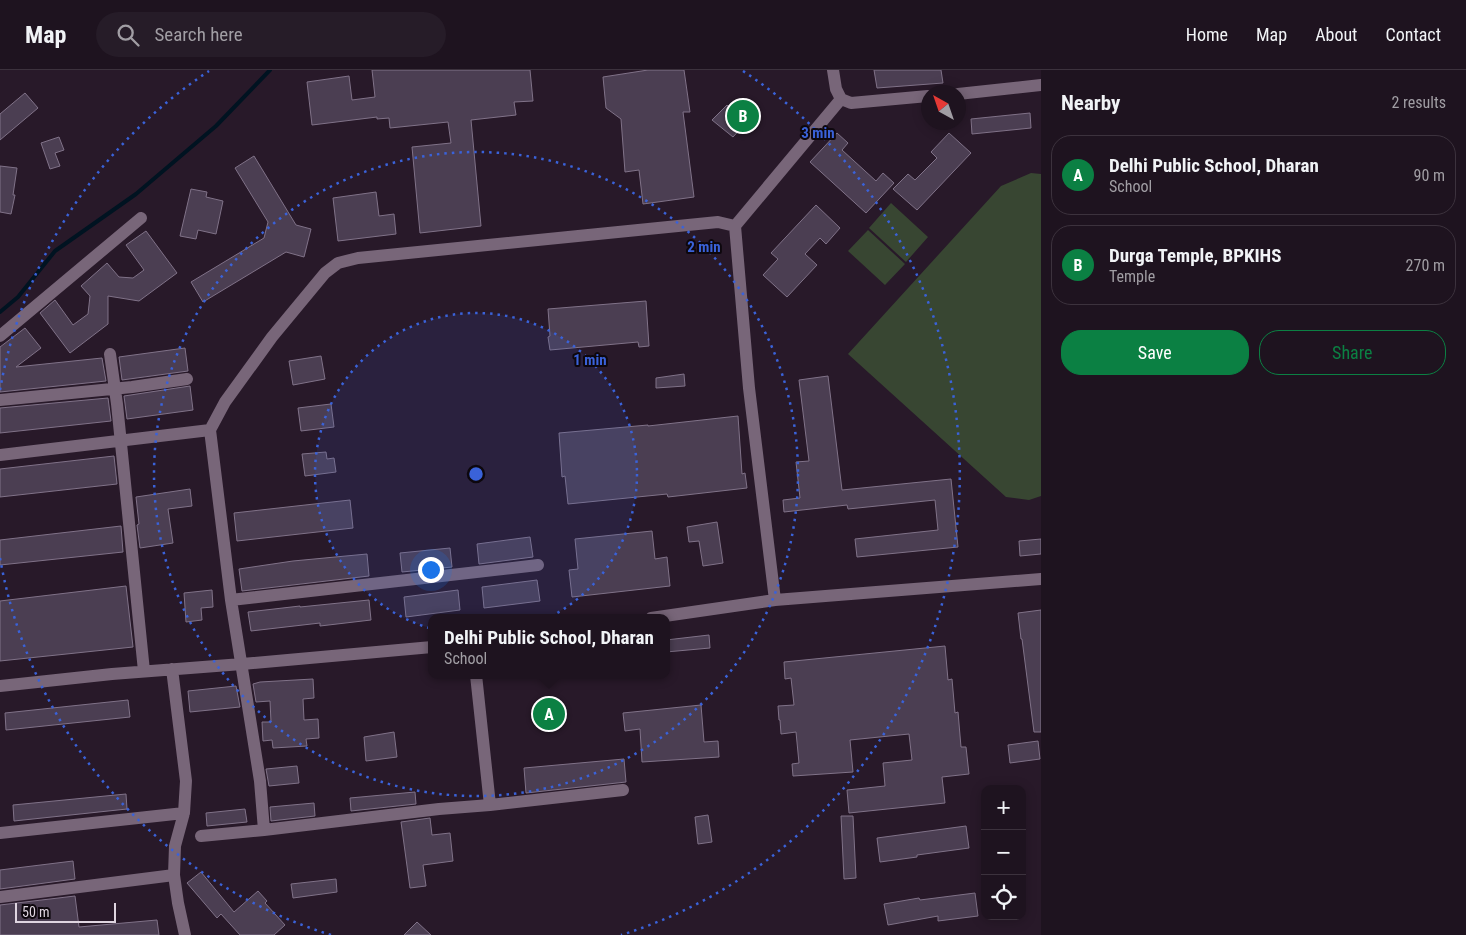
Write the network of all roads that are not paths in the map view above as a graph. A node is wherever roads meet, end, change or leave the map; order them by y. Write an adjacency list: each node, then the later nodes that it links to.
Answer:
1 (834, 70): 5 (street)
2 (1041, 85): 3 (street)
3 (966, 93)
4 (921, 97): 5 (street)
5 (841, 100): 7 (street)
6 (141, 218): 8 (street)
7 (735, 226): 13 (street); 19 (street)
8 (0, 336)
9 (110, 354): 11 (street)
10 (187, 379): 11 (street)
11 (115, 388): 12 (street); 14 (street)
12 (0, 400)
13 (210, 430): 14 (street); 18 (street)
14 (121, 441): 15 (street); 24 (street)
15 (0, 455)
16 (538, 565): 18 (street)
17 (1041, 579): 19 (street)
18 (231, 600): 22 (street)
19 (775, 600): 20 (street)
20 (670, 615)
21 (428, 647): 22 (street)
22 (242, 664): 23 (street); 30 (street)
23 (172, 669): 24 (street); 29 (street)
24 (144, 671): 26 (street)
25 (476, 679): 28 (street)
26 (0, 686)
27 (623, 790): 28 (street)
28 (490, 805): 30 (street)
29 (184, 813): 31 (street); 33 (street)
30 (264, 830): 32 (street)
31 (0, 833)
32 (201, 836)
33 (174, 875): 34 (street); 35 (street)
34 (0, 896)
35 (185, 935)

